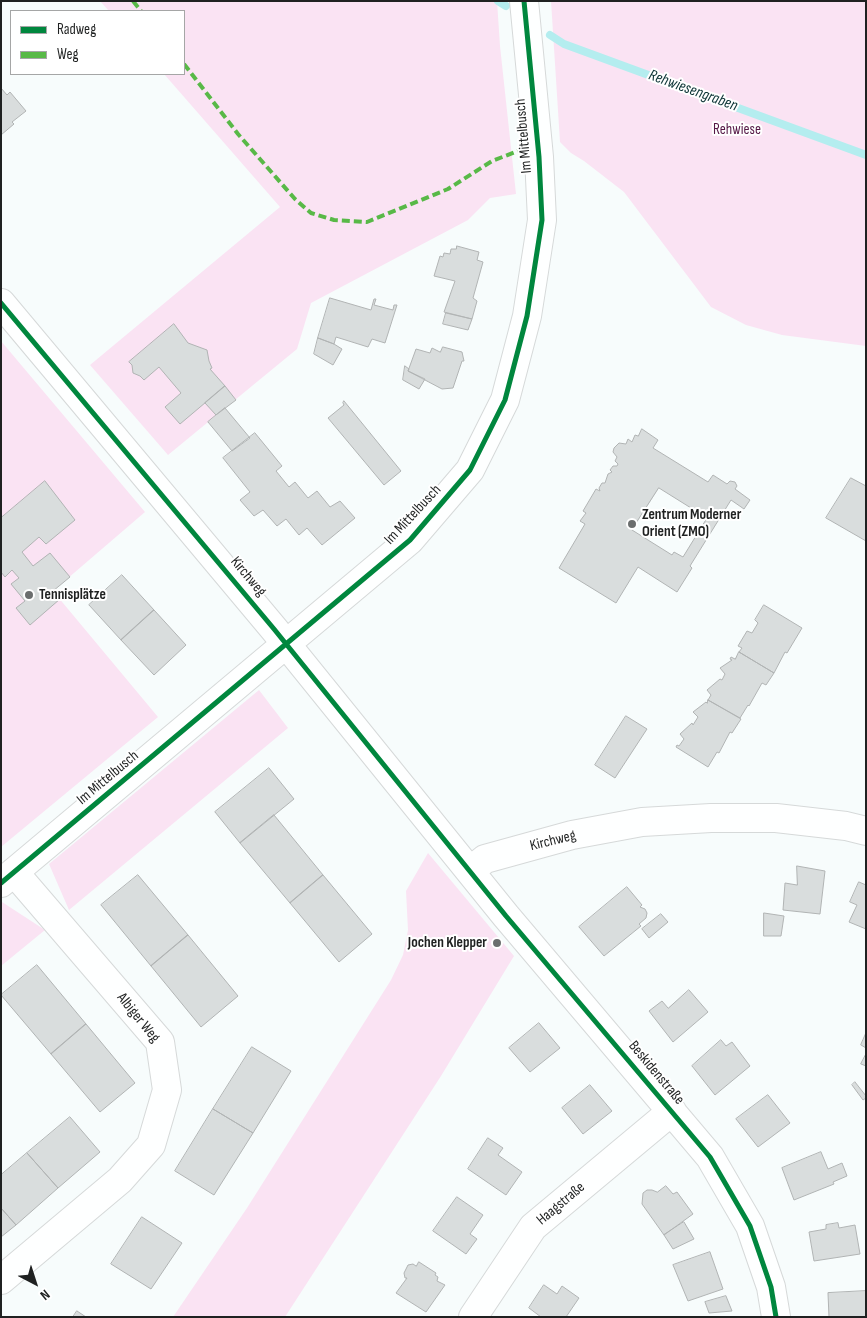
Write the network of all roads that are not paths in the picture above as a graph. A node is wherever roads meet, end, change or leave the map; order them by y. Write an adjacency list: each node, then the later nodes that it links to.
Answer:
1 (524, 1): 3 (street, Im Mittelbusch)
2 (1, 304): 3 (street, Kirchweg)
3 (285, 644): 5 (street, Kirchweg); 6 (street, Im Mittelbusch)
4 (866, 830): 5 (street, Kirchweg)
5 (470, 871): 7 (street, Beskidenstraße)
6 (8, 878): 8 (street, Albiger Weg)
7 (672, 1111): 9 (street, Haagstraße); 10 (street, Beskidenstraße)
8 (1, 1280)
9 (472, 1317)
10 (776, 1317)

